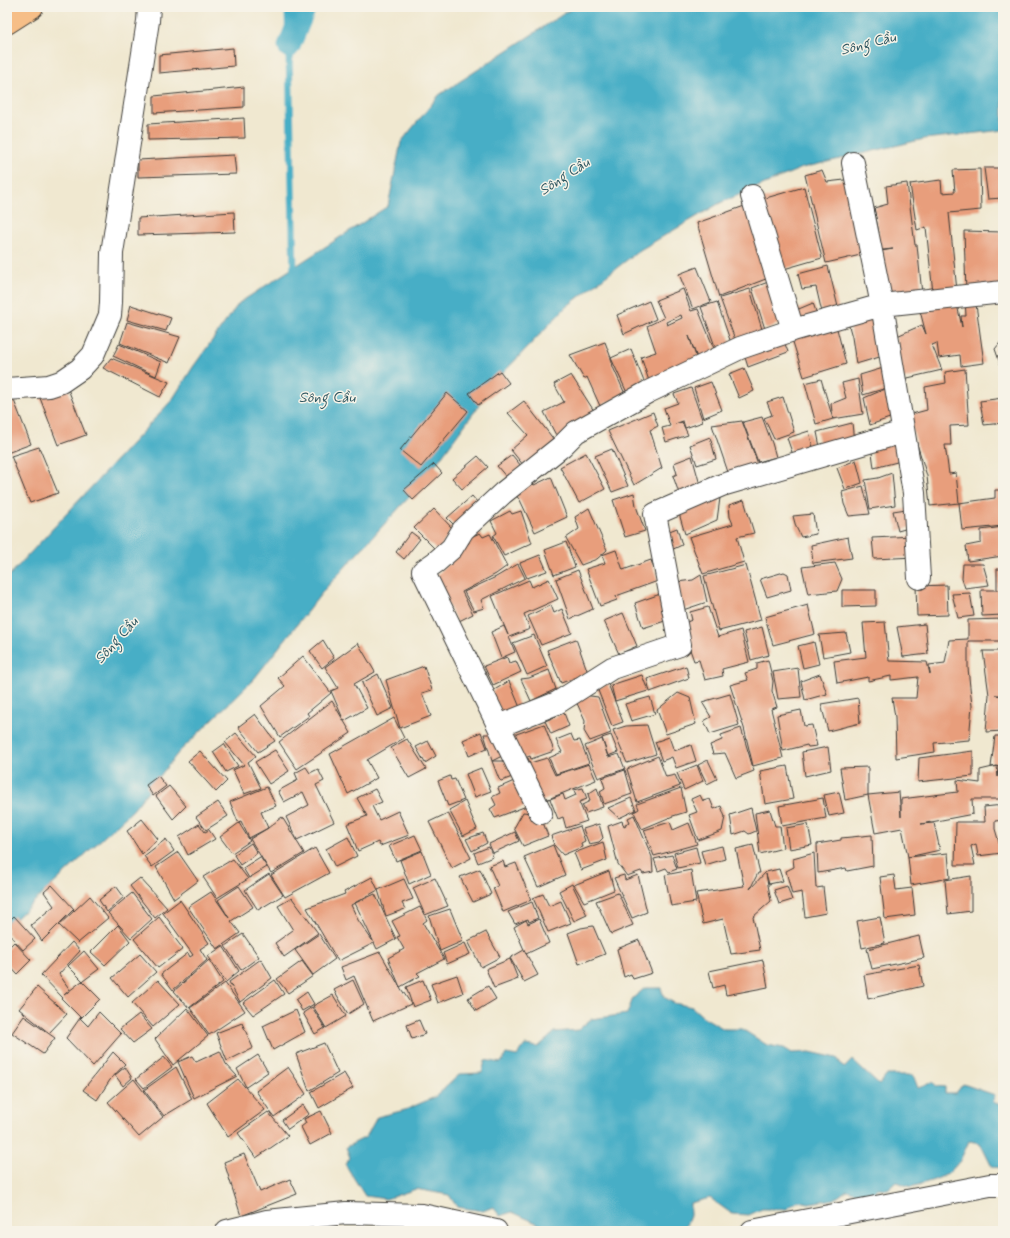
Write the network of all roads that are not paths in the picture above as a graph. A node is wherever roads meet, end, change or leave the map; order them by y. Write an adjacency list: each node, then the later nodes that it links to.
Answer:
1 (32, 7): 3 (main road)
2 (149, 7): 9 (street)
3 (7, 23)
4 (853, 163): 7 (street)
5 (752, 196): 8 (street)
6 (1003, 292): 7 (street)
7 (882, 306): 8 (street); 10 (street)
8 (793, 330): 12 (street)
9 (7, 389)
10 (903, 432): 11 (street); 12 (street)
11 (919, 578)
12 (498, 726): 13 (street)
13 (541, 812)
14 (1003, 1185): 17 (street)
15 (227, 1231): 16 (street)
16 (496, 1231)
17 (752, 1231)

